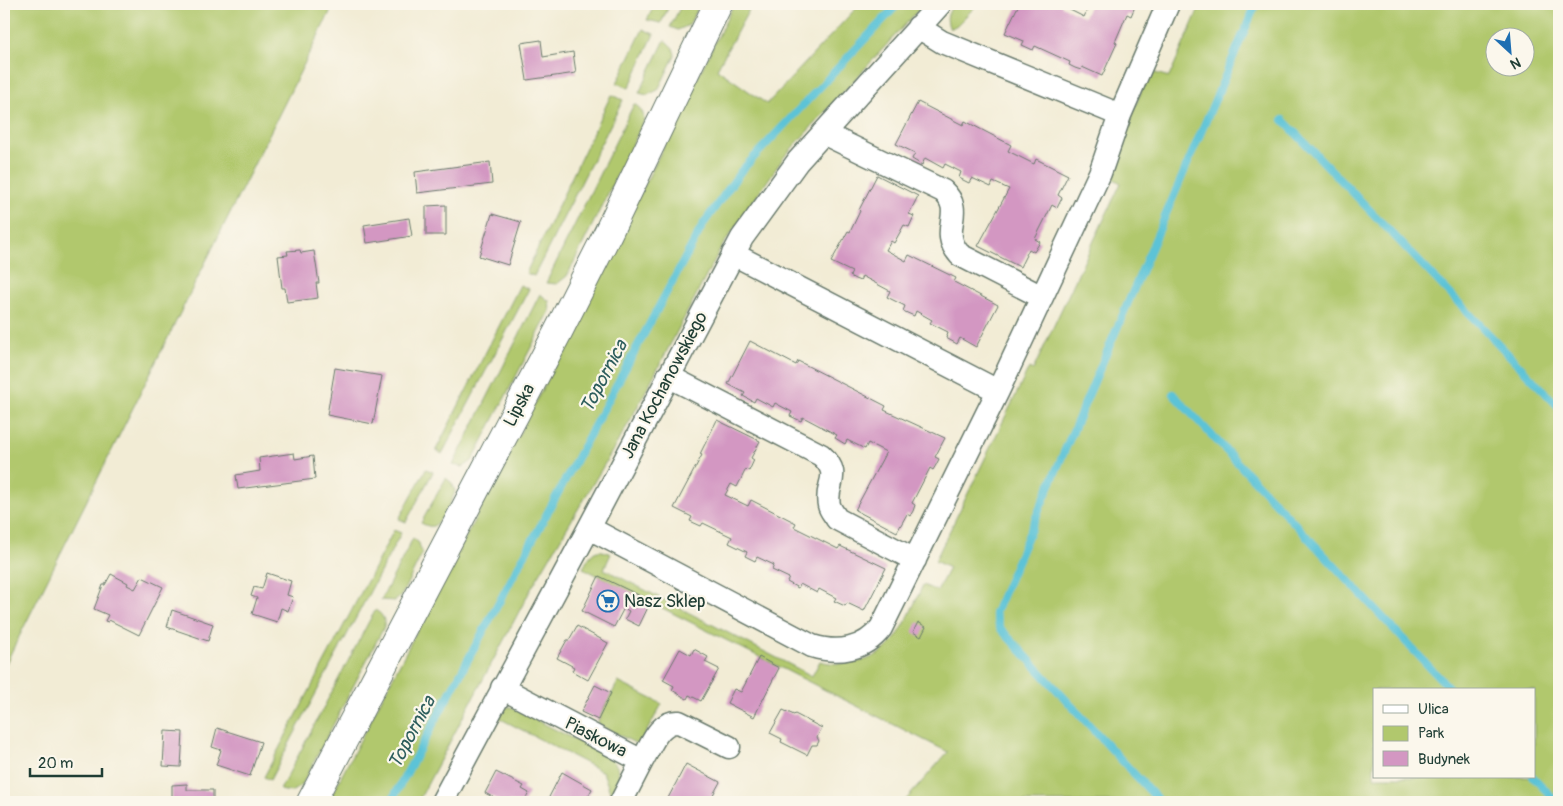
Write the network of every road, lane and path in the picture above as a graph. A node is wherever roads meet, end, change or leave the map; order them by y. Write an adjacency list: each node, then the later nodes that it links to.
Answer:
1 (718, 4): 16 (main road, Lipska)
2 (940, 4): 4 (street, Jana Kochanowskiego)
3 (1168, 4): 5 (street)
4 (918, 27): 5 (street); 6 (street, Jana Kochanowskiego)
5 (1120, 115): 8 (street)
6 (823, 133): 7 (street, Jana Kochanowskiego); 8 (street)
7 (733, 254): 9 (street, Jana Kochanowskiego); 10 (street)
8 (1042, 297): 10 (street)
9 (668, 376): 11 (street, Jana Kochanowskiego); 12 (street)
10 (998, 391): 12 (street)
11 (589, 528): 12 (street); 13 (street, Jana Kochanowskiego)
12 (915, 560)
13 (502, 688): 15 (street, Piaskowa); 17 (street, Jana Kochanowskiego)
14 (729, 747): 15 (street, Piaskowa)
15 (642, 761): 18 (street)
16 (311, 802)
17 (442, 802)
18 (621, 802)

